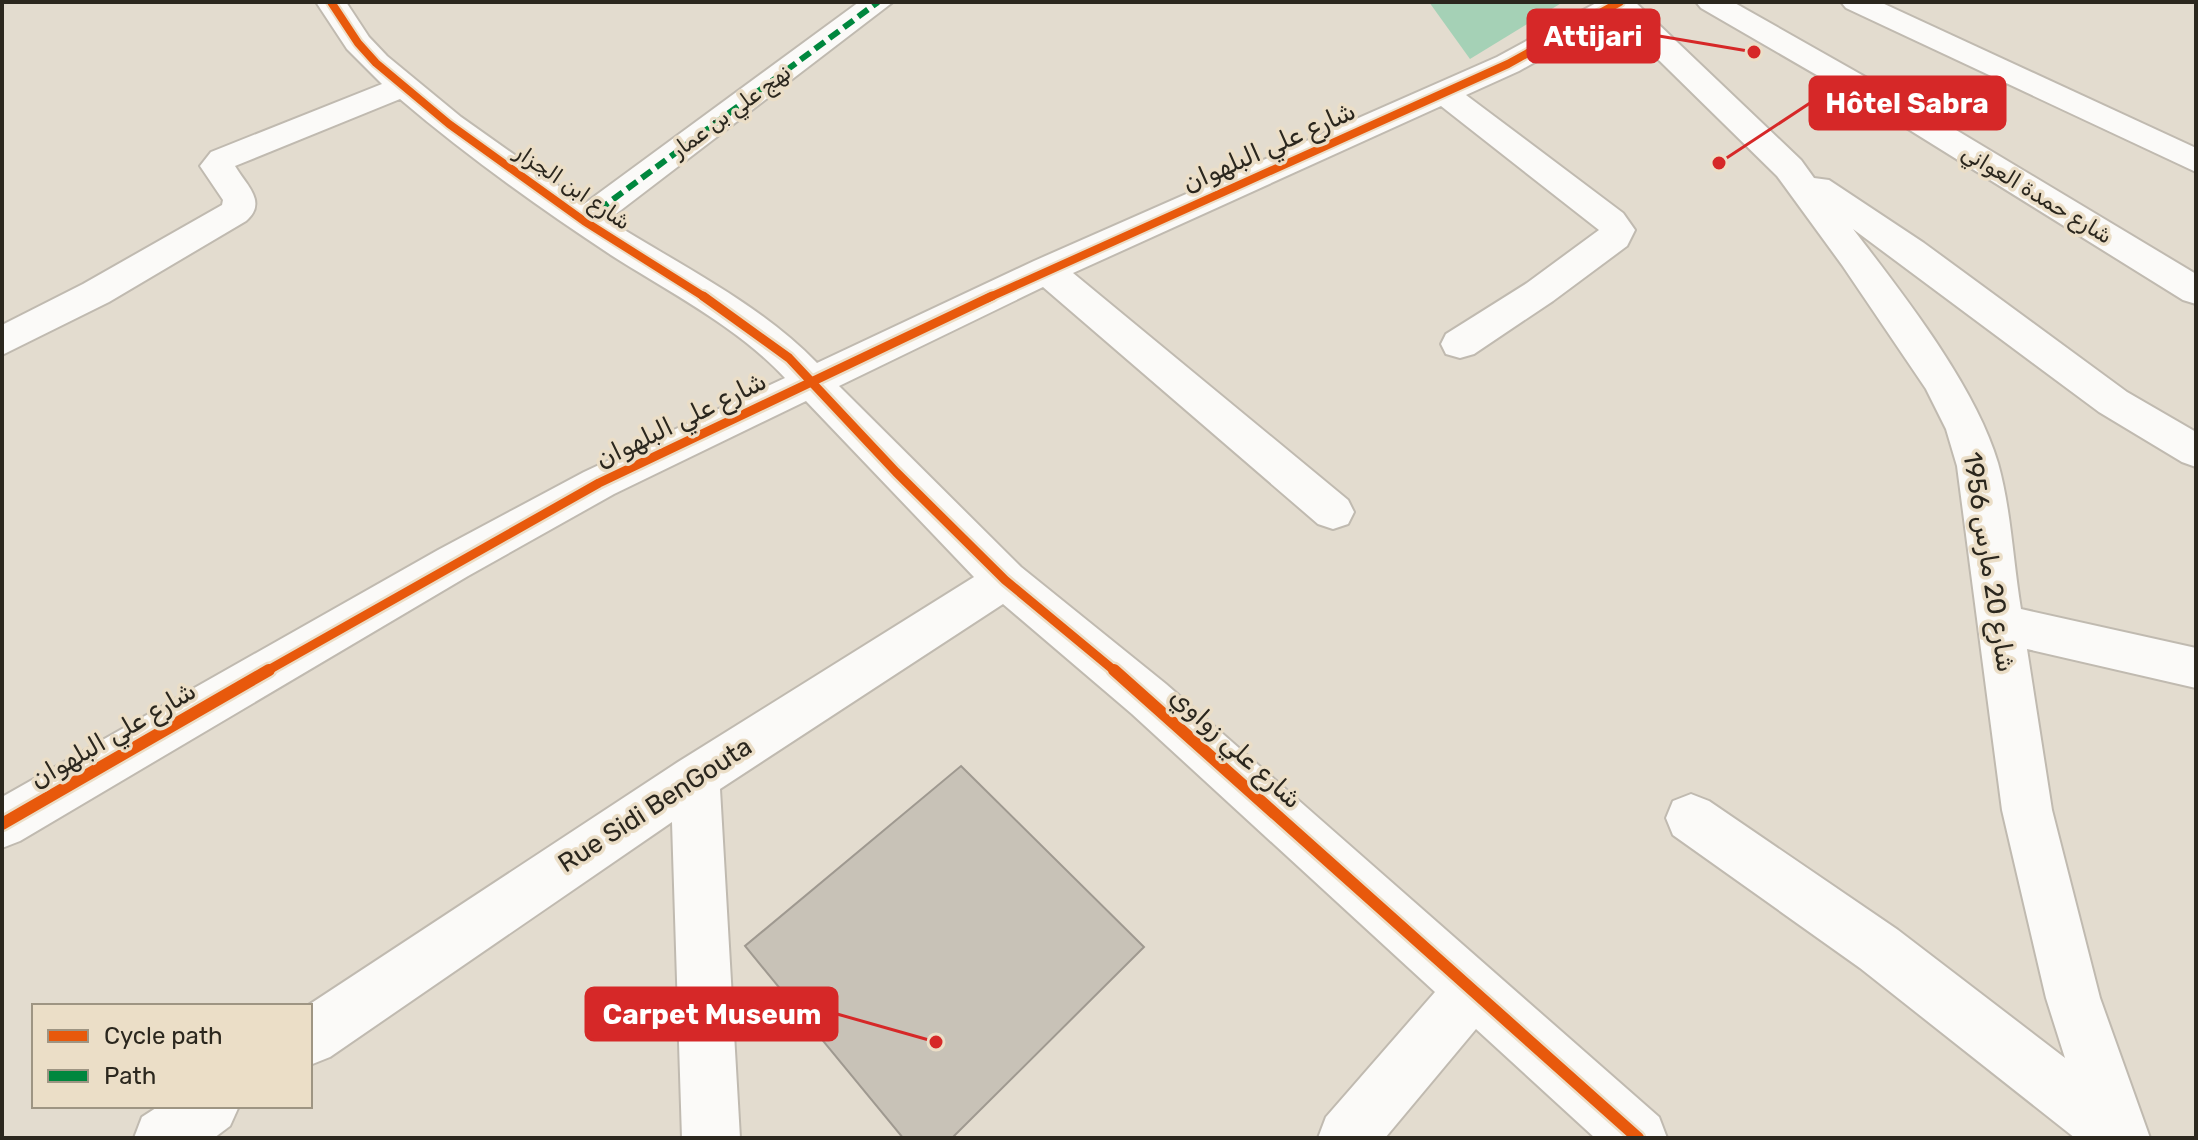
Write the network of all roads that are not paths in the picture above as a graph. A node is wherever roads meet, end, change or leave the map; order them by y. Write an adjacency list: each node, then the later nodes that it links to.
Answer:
1 (331, 2): 6 (street, شارع ابن الجزار)
2 (878, 2): 10 (street, نهج علي بن عمار)
3 (1711, 2): 12 (street, شارع حمدة العواني)
4 (1856, 2): 8 (street)
5 (1619, 3): 7 (street, شارع علي البلهوان); 9 (street, شارع 20 مارس 1956)
6 (403, 87): 10 (street, شارع ابن الجزار); 13 (street)
7 (1445, 94): 11 (street, شارع علي البلهوان); 14 (street)
8 (2196, 161)
9 (1789, 168): 16 (street); 19 (street, شارع 20 مارس 1956)
10 (584, 221): 15 (street, شارع ابن الجزار)
11 (1047, 270): 15 (street, شارع علي البلهوان); 17 (street)
12 (2196, 291)
13 (2, 341)
14 (1460, 344)
15 (813, 381): 18 (street, شارع علي زواوي); 23 (street, شارع علي البلهوان)
16 (2196, 451)
17 (1333, 512)
18 (1005, 580): 21 (street, Rue Sidi BenGouta); 24 (street, شارع علي زواوي)
19 (1999, 623): 20 (street); 31 (street, شارع 20 مارس 1956)
20 (2196, 668)
21 (695, 778): 25 (street, Rue Sidi BenGouta); 28 (street)
22 (1691, 818): 31 (street)
23 (2, 824)
24 (1472, 991): 29 (street); 30 (street, شارع علي زواوي)
25 (312, 1036)
26 (207, 1108): 27 (street)
27 (163, 1138)
28 (711, 1138)
29 (1347, 1138)
30 (1638, 1138)
31 (2121, 1138)

